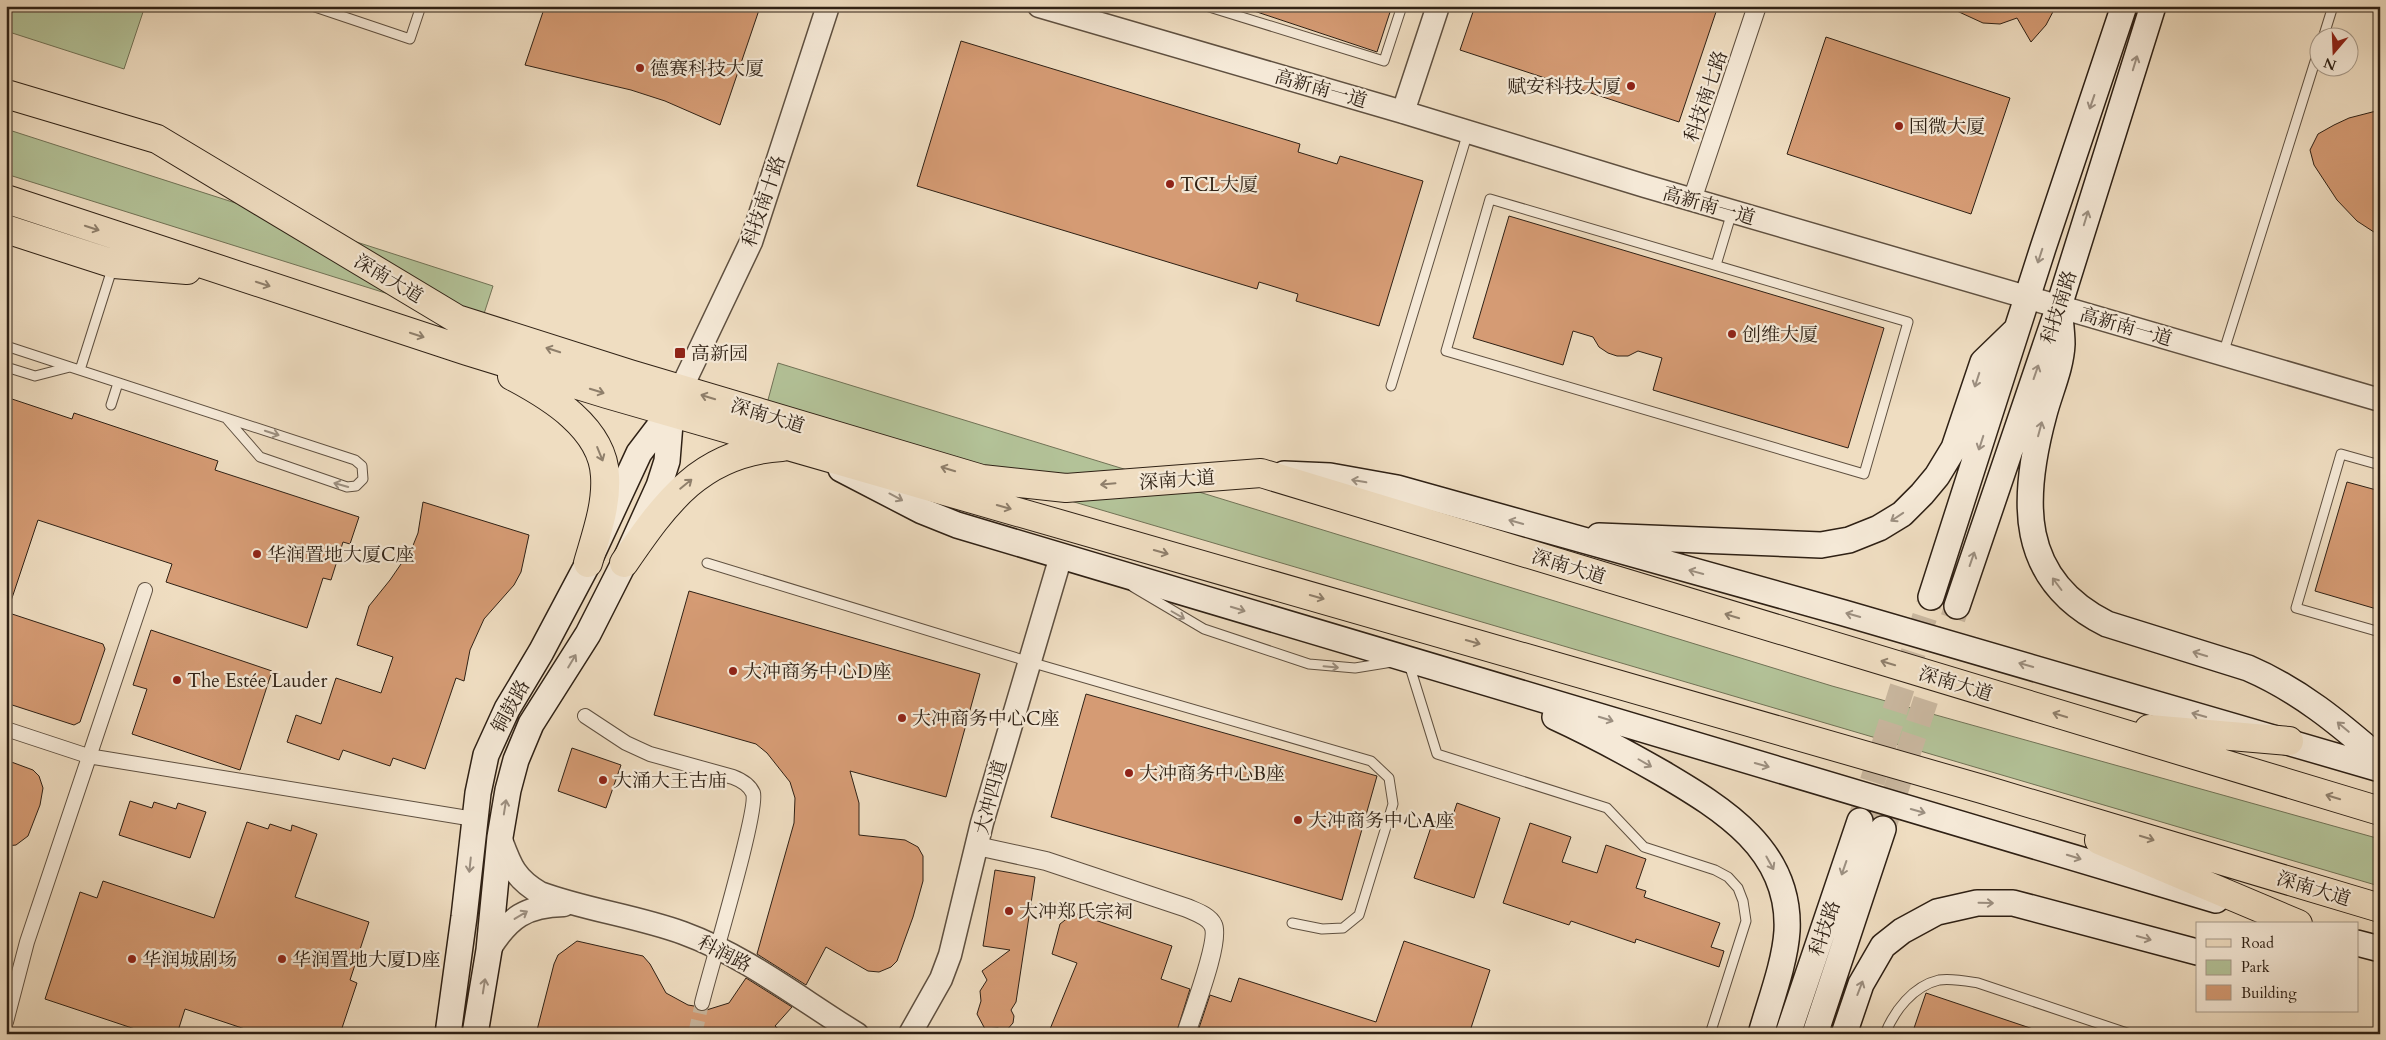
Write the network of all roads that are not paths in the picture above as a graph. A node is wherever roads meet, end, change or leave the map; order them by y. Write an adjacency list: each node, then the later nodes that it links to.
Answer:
1 (312, 6): 2 (lane)
2 (421, 6)
3 (828, 6): 37 (street, 科技南十路)
4 (1039, 6): 15 (street, 高新南一道)
5 (1206, 6): 6 (lane)
6 (1402, 6)
7 (1438, 6): 15 (street)
8 (1757, 6): 18 (street, 科技南七路)
9 (2124, 6): 26 (main road, 科技南路, one-way to 26)
10 (2152, 6): 27 (main road, 科技南路, one-way to 10)
11 (2333, 6): 12 (lane)
12 (2326, 28)
13 (2310, 78): 31 (lane)
14 (12, 94): 37 (main road, 深南大道, one-way to 14)
15 (1403, 112): 16 (street, 高新南一道)
16 (1468, 132): 18 (street, 高新南一道); 36 (lane)
17 (6, 199): 20 (main road, 深南大道)
18 (1692, 200): 21 (street, 高新南一道)
19 (6, 206): 20 (main road)
20 (45, 212): 25 (main road, 深南大道, one-way to 25)
21 (1732, 212): 24 (lane); 26 (street, 高新南一道)
22 (6, 229): 23 (main road)
23 (114, 264): 25 (main road); 34 (lane)
24 (1716, 265): 24 (lane)
25 (232, 274): 30 (main road, 深南大道, one-way to 30)
26 (2027, 297): 27 (street, 高新南一道); 28 (main road, 科技南路)
27 (2059, 306): 31 (street, 高新南一道); 51 (main road, 科技南路, one-way to 27); 61 (main road, one-way to 27)
28 (2017, 330): 44 (main road, one-way to 44); 50 (main road, 科技南路, one-way to 50)
29 (6, 346): 33 (lane)
30 (467, 351): 37 (main road, 深南大道, one-way to 37); 46 (main road, one-way to 46)
31 (2223, 354): 38 (street, 高新南一道)
32 (6, 367): 33 (lane)
33 (70, 367): 34 (lane)
34 (80, 370): 35 (lane)
35 (118, 383): 39 (lane); 40 (lane)
36 (1391, 386)
37 (676, 400): 41 (main road, 深南大道); 43 (main road, 深南大道, one-way to 37); 46 (main road, 铜鼓路); 47 (main road, 铜鼓路)
38 (2380, 400)
39 (111, 405)
40 (226, 418): 40 (lane, one-way to 40)
41 (806, 450): 45 (main road, one-way to 45); 47 (main road, one-way to 41); 63 (main road, 深南大道, one-way to 63)
42 (2380, 465): 52 (lane)
43 (1261, 473): 44 (main road, one-way to 43); 57 (main road, 深南大道, one-way to 43)
44 (1563, 535): 59 (main road, one-way to 44)
45 (1061, 556): 53 (main road, one-way to 53); 54 (street, 大冲四道)
46 (588, 563): 65 (main road, 铜鼓路)
47 (624, 563): 68 (main road, 铜鼓路, one-way to 47)
48 (707, 564): 54 (lane)
49 (145, 590): 60 (street)
50 (1932, 598)
51 (1957, 606)
52 (2380, 632)
53 (1407, 660): 55 (main road); 89 (lane)
54 (1030, 662): 69 (street, 大冲四道); 74 (lane)
55 (1476, 680): 72 (main road, one-way to 72); 90 (main road, one-way to 90)
56 (585, 716): 76 (street)
57 (2092, 724): 59 (main road); 64 (main road, 深南大道, one-way to 57)
58 (6, 729): 60 (street)
59 (2289, 742): 62 (main road)
60 (88, 756): 65 (street); 83 (street)
61 (2380, 759)
62 (2380, 768)
63 (1982, 789): 71 (main road, 深南大道, one-way to 71); 73 (main road)
64 (2380, 811)
65 (474, 819): 84 (main road, 铜鼓路, one-way to 84)
66 (1860, 821): 91 (main road, 科技路, one-way to 91)
67 (1884, 829): 92 (main road, 科技路)
68 (500, 837): 70 (street, 科润路); 78 (main road, 铜鼓路)
69 (977, 846): 87 (street, 大冲四道); 88 (street)
70 (578, 904): 76 (street, 科润路); 78 (street, one-way to 70)
71 (2380, 908)
72 (2285, 922)
73 (2293, 922)
74 (1292, 923)
75 (2358, 943): 77 (main road)
76 (716, 946): 82 (street); 86 (street, 科润路)
77 (2380, 949)
78 (489, 950): 85 (main road, 铜鼓路, one-way to 78)
79 (2196, 952): 93 (main road, one-way to 79)
80 (2380, 959): 81 (main road)
81 (2358, 960)
82 (702, 1002)
83 (6, 1022)
84 (448, 1034)
85 (475, 1034)
86 (857, 1034)
87 (910, 1034)
88 (1186, 1034)
89 (1710, 1034)
90 (1761, 1034)
91 (1788, 1034)
92 (1815, 1034)
93 (1844, 1034)
94 (1885, 1034): 95 (lane)
95 (2130, 1034)

